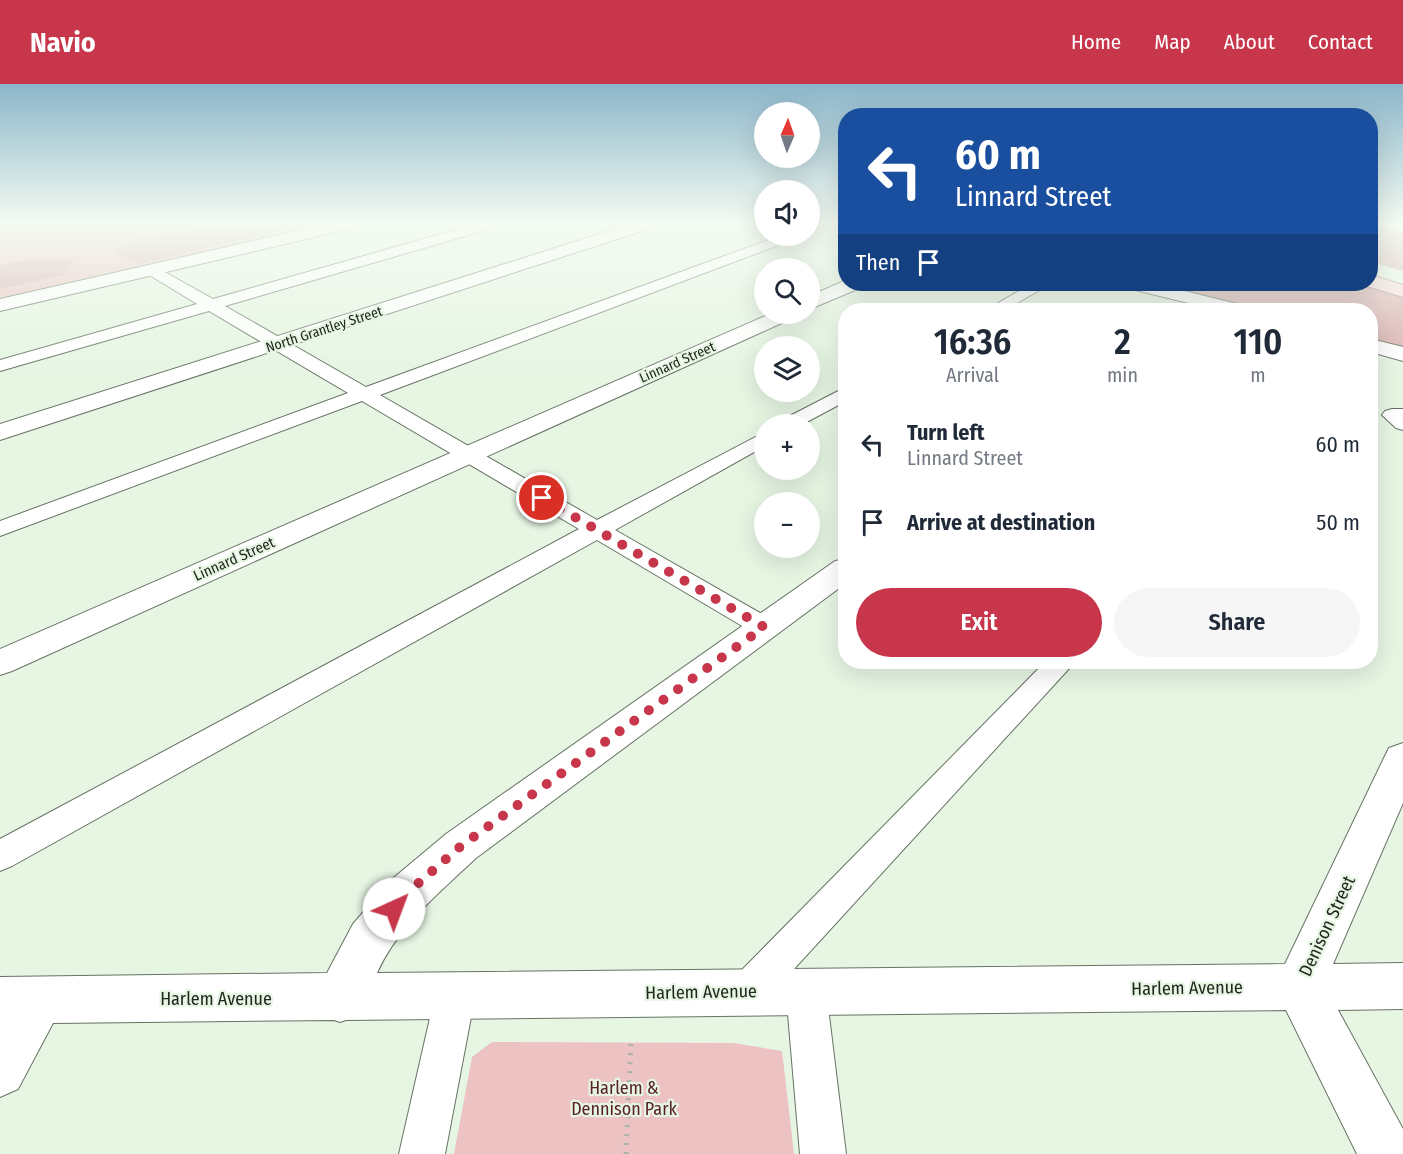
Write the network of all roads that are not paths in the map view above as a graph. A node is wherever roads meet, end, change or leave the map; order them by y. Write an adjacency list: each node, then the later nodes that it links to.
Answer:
1 (134, 274): 14 (street)
2 (158, 274): 15 (lane)
3 (319, 274): 15 (lane)
4 (494, 274): 17 (street, North Grantley Street)
5 (687, 274): 21 (lane)
6 (1378, 283): 10 (main road)
7 (838, 291): 11 (street)
8 (1029, 291): 12 (lane)
9 (1157, 291): 13 (street)
10 (1403, 291)
11 (820, 299)
12 (1007, 303)
13 (1195, 303)
14 (0, 305)
15 (212, 305): 17 (lane); 20 (lane)
16 (764, 324): 28 (street, Linnard Street)
17 (278, 344): 21 (lane); 26 (street, North Grantley Street)
18 (1378, 347): 19 (street)
19 (1403, 354)
20 (0, 366)
21 (363, 393): 28 (lane); 29 (lane)
22 (838, 397): 23 (lane)
23 (807, 414)
24 (1403, 415): 25 (lane)
25 (1403, 424)
26 (0, 432)
27 (754, 444): 30 (lane)
28 (469, 455): 30 (lane); 33 (street, Linnard Street)
29 (0, 529)
30 (597, 531): 32 (lane); 36 (lane)
31 (838, 574): 32 (street)
32 (764, 627): 42 (street)
33 (0, 663)
34 (1054, 669): 40 (lane)
35 (1403, 758): 37 (street, Denison Street)
36 (0, 856)
37 (1299, 986): 38 (street, Harlem Avenue); 39 (street, Harlem Avenue); 47 (street, Denison Street)
38 (1403, 986)
39 (806, 991): 40 (street, Harlem Avenue); 46 (lane)
40 (747, 992): 41 (street, Harlem Avenue)
41 (455, 996): 42 (street, Harlem Avenue); 45 (lane)
42 (340, 999): 43 (street, Harlem Avenue)
43 (20, 1000): 44 (street)
44 (0, 1071)
45 (422, 1154)
46 (823, 1154)
47 (1386, 1154)

